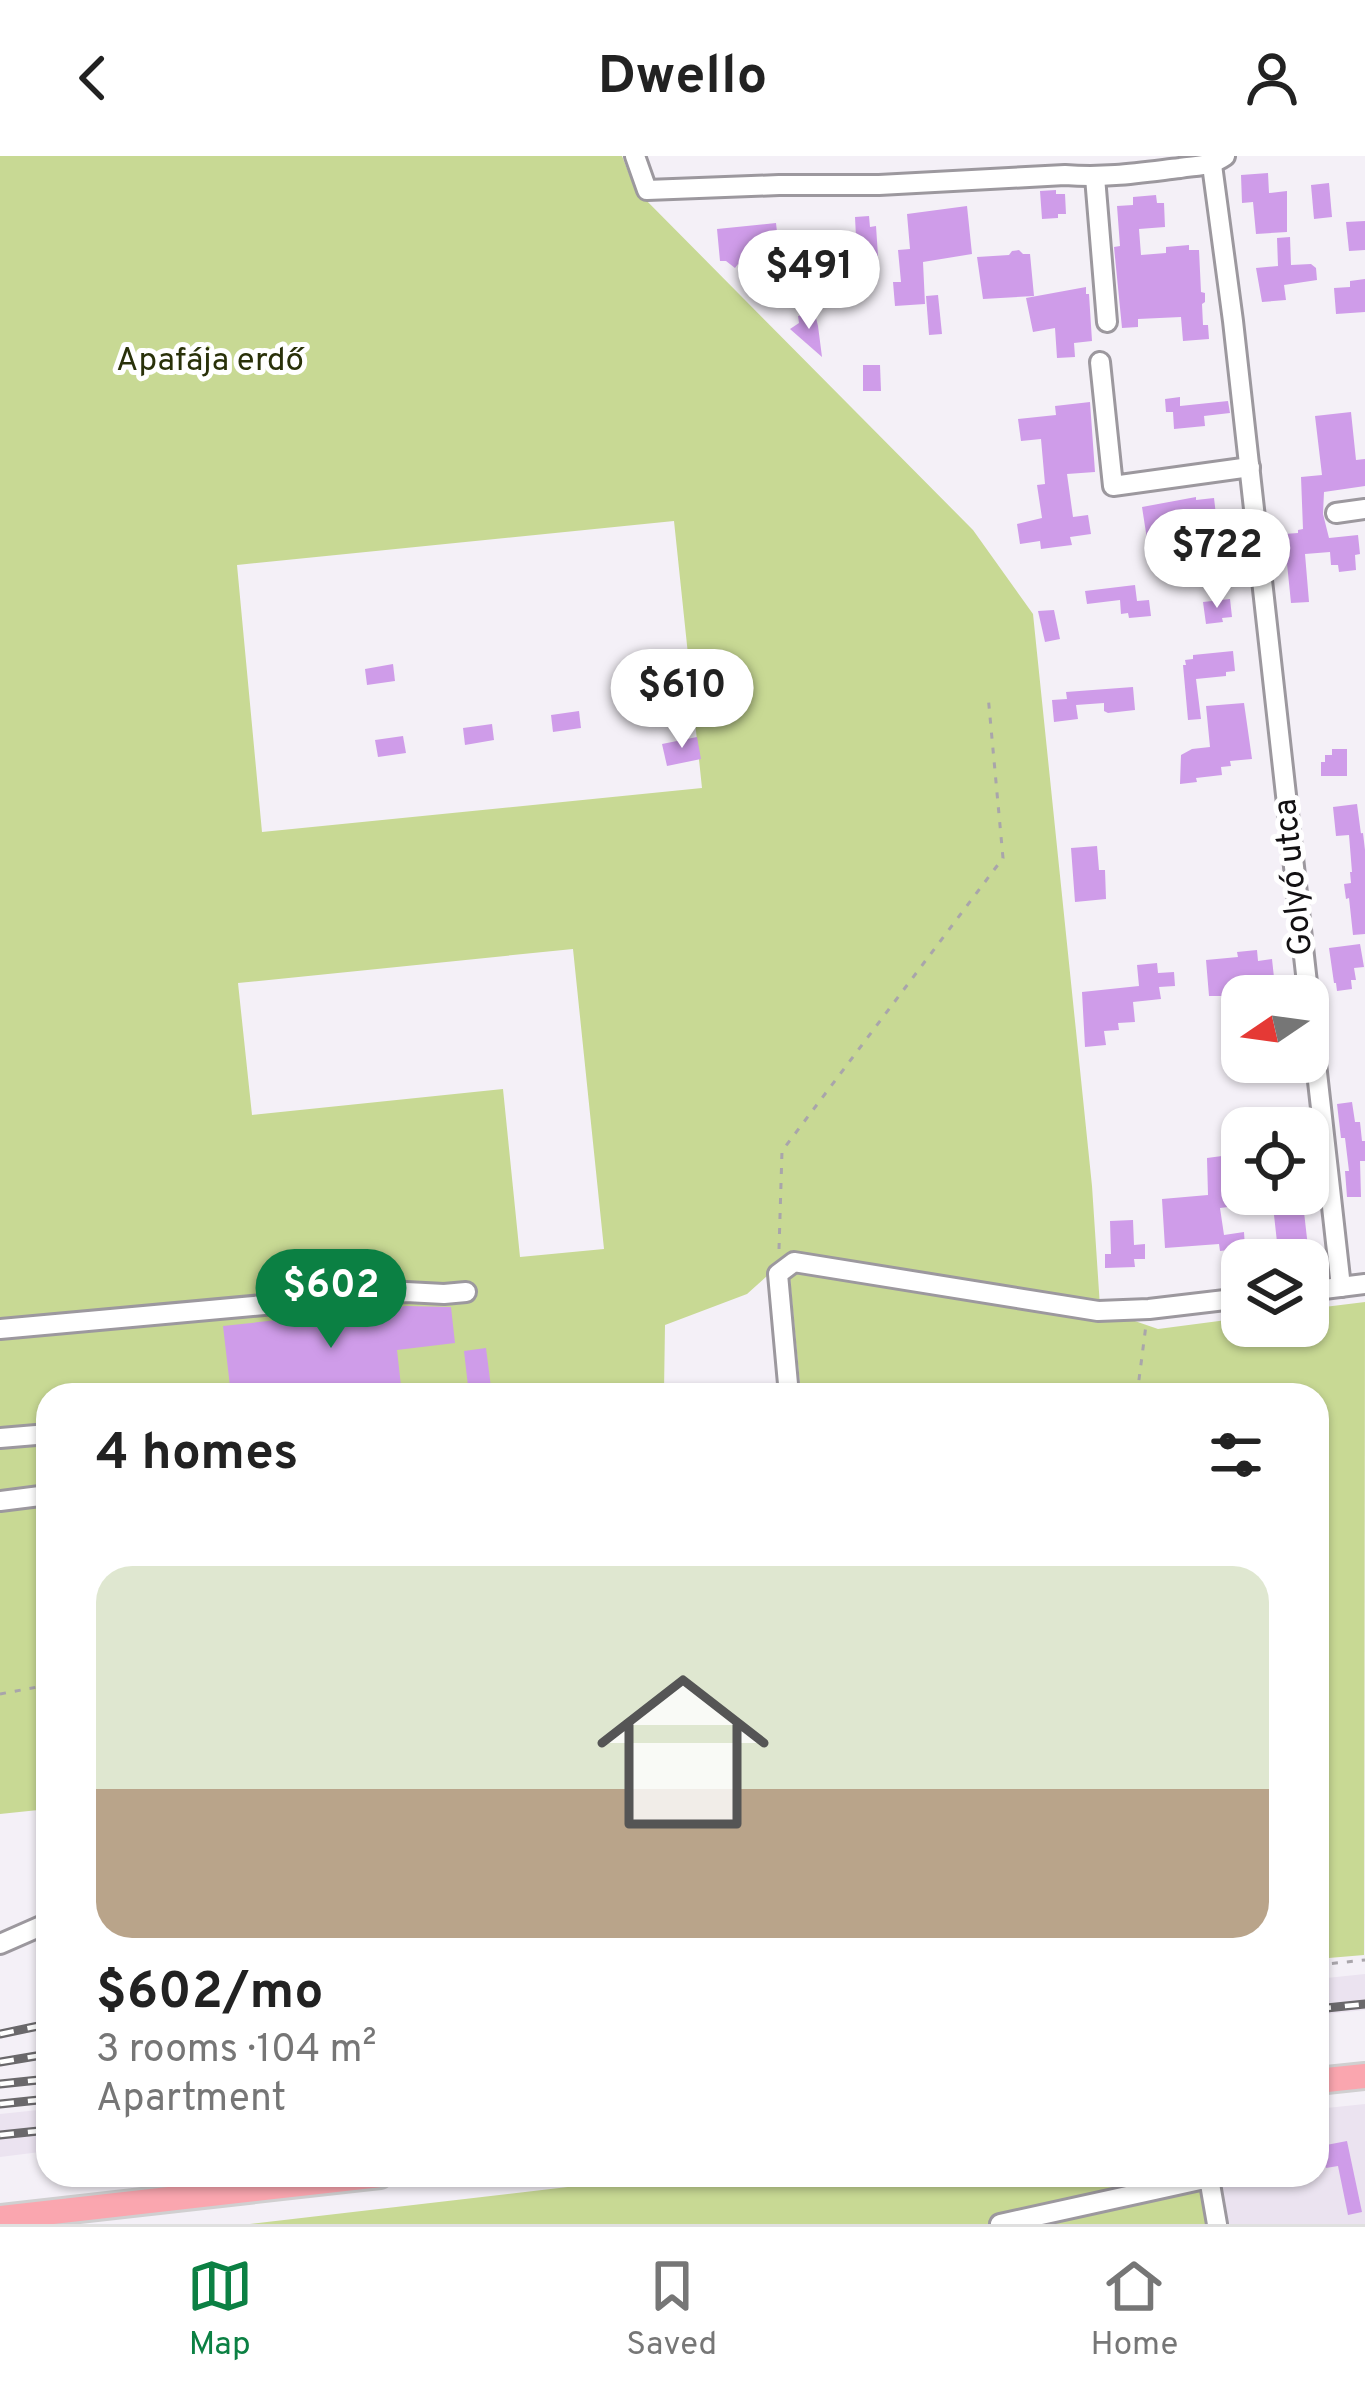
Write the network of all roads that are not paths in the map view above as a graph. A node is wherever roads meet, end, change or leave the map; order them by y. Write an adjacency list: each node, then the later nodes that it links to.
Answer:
1 (635, 156): 3 (street)
2 (1218, 161): 3 (street); 6 (street, Golyó utca)
3 (1095, 177): 4 (street)
4 (1107, 322)
5 (1100, 362): 6 (street)
6 (1250, 467): 10 (street, Golyó utca)
7 (1365, 509): 8 (street)
8 (1336, 513)
9 (1365, 1284): 10 (street)
10 (1341, 1287): 11 (street)
11 (1329, 1288)
12 (466, 1292): 14 (street)
13 (1221, 1300): 15 (street)
14 (0, 1329)
15 (788, 1383)
16 (36, 1435): 17 (street)
17 (0, 1438)
18 (36, 1496): 19 (street)
19 (0, 1501)
20 (36, 1928): 21 (street)
21 (0, 1944)
22 (1365, 2076): 23 (main road)
23 (1329, 2080)
24 (274, 2187): 27 (main road)
25 (1169, 2187): 28 (street)
26 (1211, 2187): 29 (street)
27 (0, 2218)
28 (1000, 2224)
29 (1217, 2224)

